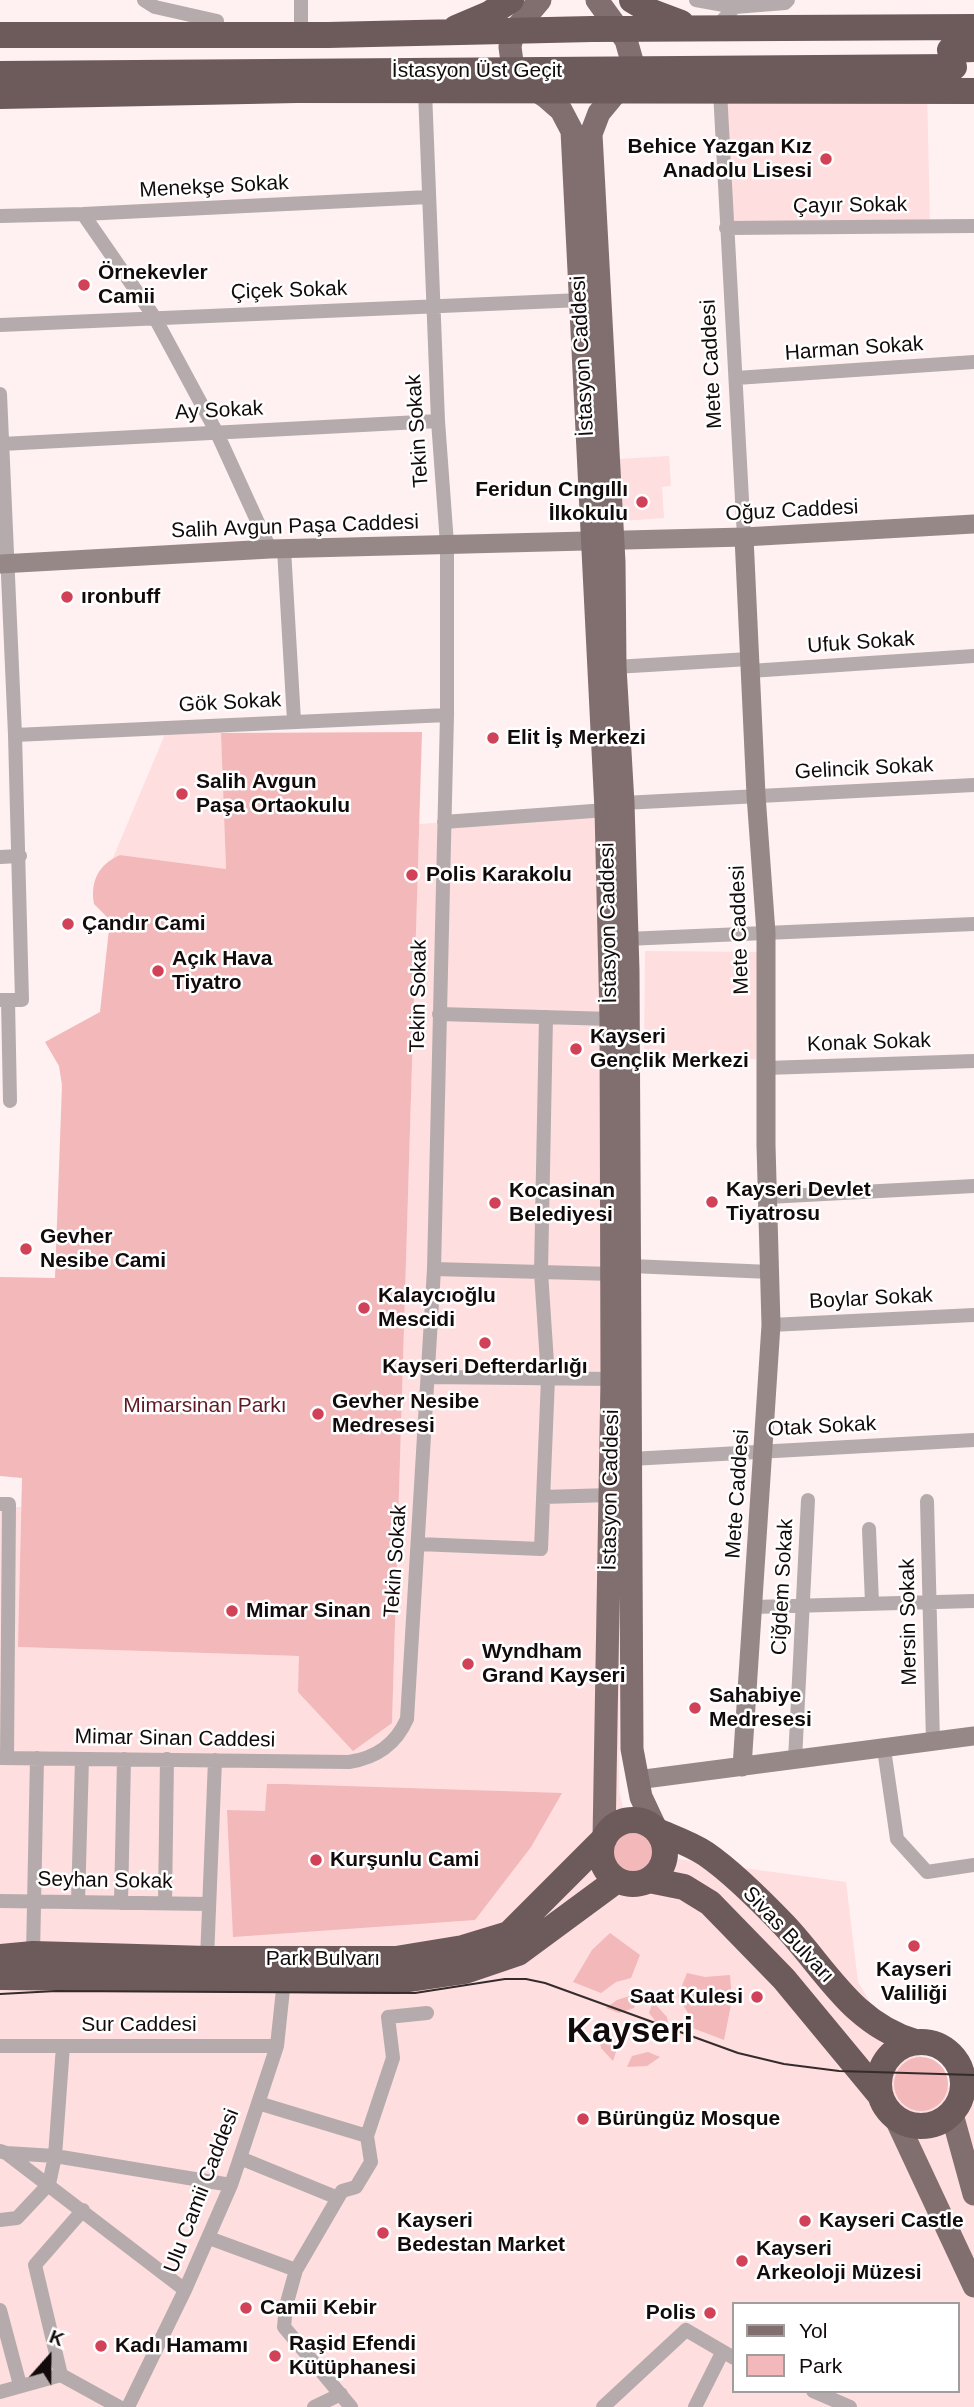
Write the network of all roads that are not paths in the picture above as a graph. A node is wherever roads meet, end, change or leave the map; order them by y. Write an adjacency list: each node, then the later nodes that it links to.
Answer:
1 (144, 0): 10 (street)
2 (301, 0): 17 (street)
3 (511, 0): 15 (highway)
4 (540, 0): 14 (main road)
5 (597, 0): 12 (main road)
6 (632, 0): 13 (highway)
7 (696, 0): 9 (street)
8 (788, 0): 9 (street)
9 (735, 7): 13 (street)
10 (217, 22)
11 (974, 27): 13 (highway)
12 (617, 29): 13 (highway); 14 (highway); 22 (main road, İstasyon Caddesi)
13 (714, 29)
14 (513, 32): 15 (highway); 25 (main road, İstasyon Caddesi)
15 (423, 34): 17 (highway)
16 (0, 35): 17 (highway)
17 (301, 35)
18 (0, 56): 19 (highway, İstasyon Üst Geçit)
19 (963, 58): 20 (highway, İstasyon Üst Geçit, bridge)
20 (0, 74)
21 (425, 91): 25 (highway); 26 (highway); 27 (street, Tekin Sokak)
22 (617, 91): 23 (highway); 25 (highway); 44 (main road, İstasyon Caddesi)
23 (719, 91): 24 (highway); 31 (street, Mete Caddesi)
24 (974, 91)
25 (537, 92): 32 (main road, İstasyon Caddesi)
26 (0, 96)
27 (429, 197): 28 (street, Menekşe Sokak); 33 (street, Tekin Sokak)
28 (83, 214): 29 (street, Menekşe Sokak); 34 (street)
29 (0, 216)
30 (974, 226): 31 (street, Çayır Sokak)
31 (726, 228): 37 (street, Mete Caddesi)
32 (581, 300): 33 (street, Çiçek Sokak); 44 (main road, İstasyon Caddesi)
33 (433, 306): 34 (street, Çiçek Sokak); 39 (street, Tekin Sokak)
34 (155, 318): 35 (street, Çiçek Sokak); 40 (street)
35 (0, 325)
36 (974, 362): 37 (street, Harman Sokak)
37 (736, 378): 43 (street, Mete Caddesi)
38 (0, 394): 41 (street)
39 (438, 421): 40 (street, Ay Sokak); 45 (street, Tekin Sokak)
40 (217, 433): 41 (street, Ay Sokak); 46 (street)
41 (2, 444): 47 (street)
42 (974, 524): 43 (street, Oğuz Caddesi)
43 (744, 537): 44 (street, Oğuz Caddesi); 49 (street, Mete Caddesi)
44 (602, 539): 45 (street, Salih Avgun Paşa Caddesi); 50 (main road, İstasyon Caddesi); 56 (main road, İstasyon Caddesi)
45 (447, 544): 46 (street, Salih Avgun Paşa Caddesi); 51 (street, Tekin Sokak)
46 (277, 549): 47 (street, Salih Avgun Paşa Caddesi); 52 (street)
47 (4, 564): 53 (street)
48 (974, 656): 49 (street, Ufuk Sokak)
49 (750, 665): 50 (street, Ufuk Sokak); 55 (street, Mete Caddesi)
50 (615, 667): 56 (main road, İstasyon Caddesi)
51 (447, 715): 52 (street, Gök Sokak); 57 (street, Tekin Sokak)
52 (294, 721): 53 (street, Gök Sokak)
53 (15, 735): 58 (street)
54 (974, 785): 55 (street, Gelincik Sokak)
55 (756, 795): 56 (street, Gelincik Sokak); 61 (street, Mete Caddesi)
56 (615, 806): 57 (street, Gelincik Sokak); 62 (main road, İstasyon Caddesi); 66 (main road, İstasyon Caddesi)
57 (444, 822): 64 (street, Tekin Sokak)
58 (20, 856): 59 (street); 63 (street)
59 (0, 857)
60 (974, 924): 61 (street)
61 (766, 933): 62 (street); 68 (street, Mete Caddesi)
62 (626, 939): 73 (main road, İstasyon Caddesi)
63 (10, 1000): 69 (street)
64 (439, 1014): 65 (street); 72 (street, Tekin Sokak)
65 (547, 1017): 66 (street); 74 (street)
66 (611, 1018): 73 (main road, İstasyon Caddesi)
67 (974, 1061): 68 (street, Konak Sokak)
68 (766, 1068): 71 (street, Mete Caddesi)
69 (10, 1101)
70 (974, 1186): 71 (street)
71 (768, 1197): 75 (street, Mete Caddesi)
72 (434, 1269): 74 (street); 78 (street, Tekin Sokak)
73 (622, 1270): 74 (street); 75 (street); 80 (main road, İstasyon Caddesi); 83 (main road, İstasyon Caddesi)
74 (541, 1272): 79 (street)
75 (770, 1272): 77 (street, Mete Caddesi)
76 (974, 1315): 77 (street, Boylar Sokak)
77 (771, 1325): 82 (street, Mete Caddesi)
78 (429, 1377): 79 (street); 90 (street, Tekin Sokak)
79 (548, 1378): 80 (street); 85 (street)
80 (612, 1379): 84 (main road, İstasyon Caddesi)
81 (974, 1440): 82 (street, Otak Sokak)
82 (764, 1451): 83 (street, Otak Sokak); 95 (street, Mete Caddesi)
83 (631, 1459): 108 (main road, İstasyon Caddesi)
84 (611, 1496): 85 (street); 110 (main road, İstasyon Caddesi)
85 (543, 1497): 90 (street)
86 (808, 1500): 94 (street, Ciğdem Sokak)
87 (927, 1501): 92 (street, Mersin Sokak)
88 (0, 1504): 99 (street)
89 (869, 1528): 93 (street)
90 (418, 1544): 106 (street, Tekin Sokak)
91 (974, 1601): 92 (street)
92 (930, 1602): 93 (street); 97 (street, Mersin Sokak)
93 (872, 1603): 94 (street)
94 (803, 1605): 95 (street); 105 (street, Ciğdem Sokak)
95 (753, 1607): 107 (street, Mete Caddesi)
96 (974, 1736): 97 (street)
97 (933, 1742): 98 (street)
98 (884, 1749): 105 (street); 111 (street)
99 (4, 1758): 100 (street, Mimar Sinan Caddesi)
100 (37, 1758): 101 (street, Mimar Sinan Caddesi); 115 (street)
101 (82, 1759): 102 (street, Mimar Sinan Caddesi); 116 (street)
102 (124, 1759): 103 (street, Mimar Sinan Caddesi); 117 (street)
103 (167, 1759): 104 (street, Mimar Sinan Caddesi); 118 (street)
104 (215, 1760): 106 (street, Mimar Sinan Caddesi); 119 (street)
105 (795, 1760): 107 (street)
106 (349, 1762)
107 (742, 1767): 108 (street)
108 (637, 1780): 109 (main road, İstasyon Caddesi)
109 (657, 1831): 110 (highway); 113 (highway); 126 (highway, Sivas Bulvarı)
110 (604, 1839): 112 (highway); 122 (highway, Park Bulvarı)
111 (974, 1865)
112 (617, 1880): 113 (highway); 124 (highway, Park Bulvarı)
113 (649, 1880): 133 (highway, Sivas Bulvarı)
114 (0, 1901): 115 (street, Seyhan Sokak)
115 (34, 1901): 116 (street, Seyhan Sokak); 120 (street)
116 (78, 1902): 117 (street, Seyhan Sokak)
117 (121, 1903): 118 (street, Seyhan Sokak)
118 (164, 1903): 119 (street, Seyhan Sokak)
119 (209, 1904): 122 (street)
120 (33, 1954): 121 (highway, Park Bulvarı); 122 (highway, Park Bulvarı)
121 (0, 1958)
122 (207, 1959)
123 (0, 1977): 124 (highway, Park Bulvarı)
124 (284, 1980): 129 (street, Ulu Camii Caddesi)
125 (427, 2013): 135 (street)
126 (915, 2042): 130 (highway); 133 (highway)
127 (0, 2046): 128 (street, Sur Caddesi)
128 (63, 2046): 129 (street, Sur Caddesi); 137 (street)
129 (277, 2046): 132 (street, Ulu Camii Caddesi)
130 (948, 2051): 131 (highway); 134 (highway)
131 (974, 2055)
132 (258, 2103): 135 (street); 138 (street, Ulu Camii Caddesi)
133 (887, 2106): 134 (highway); 147 (main road)
134 (961, 2109): 141 (main road)
135 (367, 2136): 142 (street)
136 (3, 2152): 137 (street); 139 (street)
137 (55, 2157): 139 (street); 140 (street)
138 (240, 2158): 140 (street, Ulu Camii Caddesi); 142 (street)
139 (49, 2184): 143 (street); 144 (street)
140 (231, 2185): 145 (street, Ulu Camii Caddesi)
141 (974, 2194)
142 (338, 2198): 146 (street)
143 (83, 2210): 148 (street); 151 (street)
144 (0, 2220)
145 (209, 2238): 146 (street); 148 (street, Ulu Camii Caddesi)
146 (296, 2270): 155 (street)
147 (974, 2286)
148 (186, 2290): 157 (street, Ulu Camii Caddesi)
149 (0, 2310): 152 (street)
150 (728, 2355): 160 (street); 161 (street)
151 (61, 2375): 152 (street); 156 (street)
152 (20, 2385): 153 (street)
153 (0, 2392)
154 (818, 2393): 162 (street)
155 (341, 2394): 158 (street); 159 (street)
156 (119, 2407)
157 (128, 2407)
158 (314, 2407)
159 (351, 2407)
160 (603, 2407)
161 (695, 2407)
162 (850, 2407)

